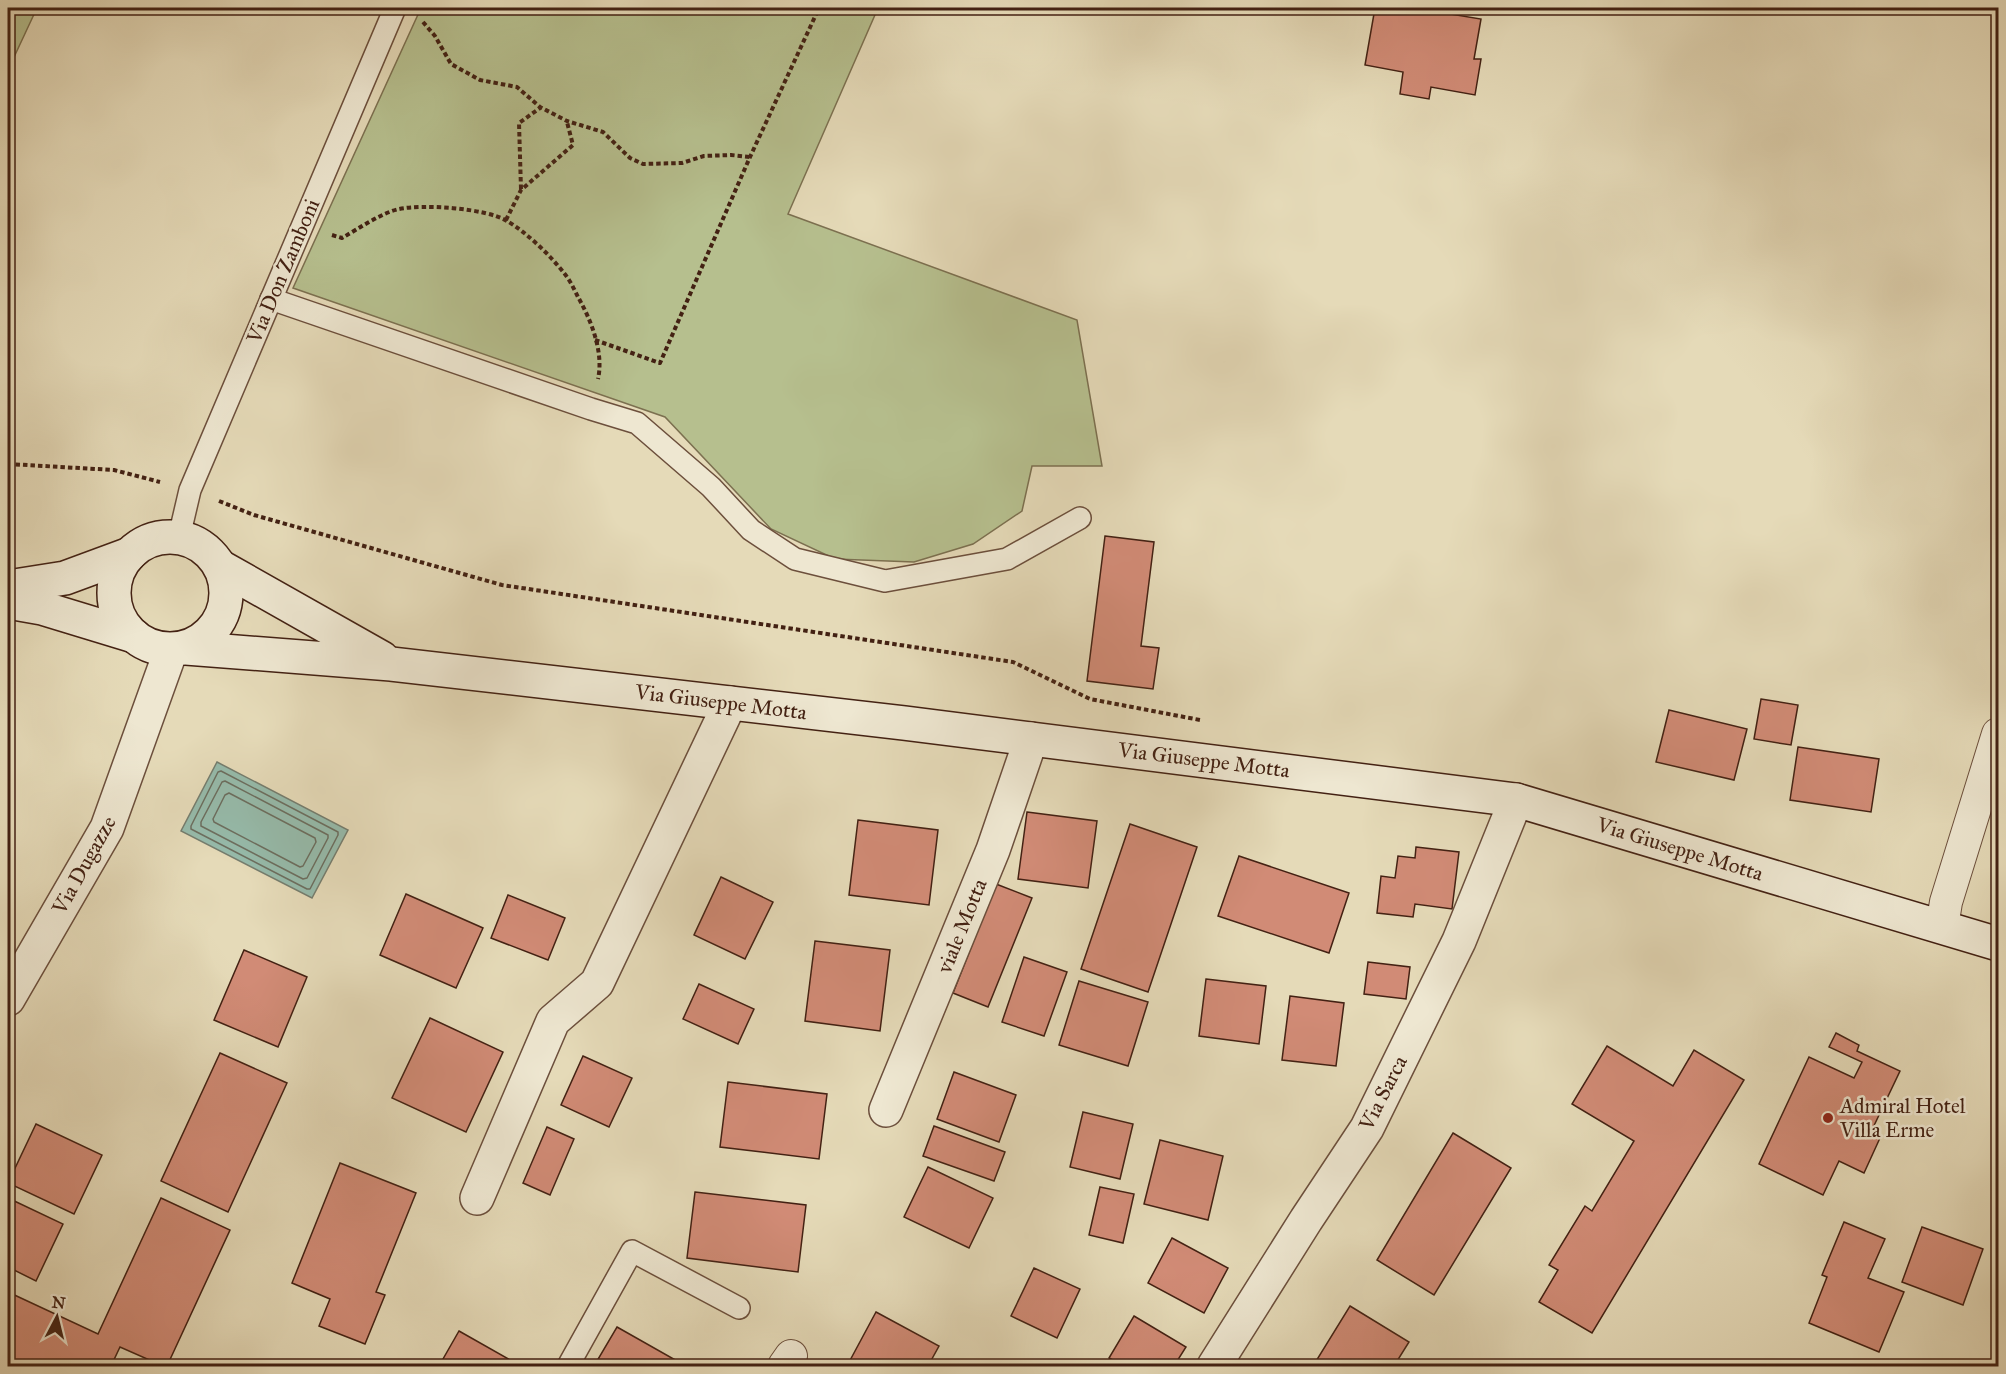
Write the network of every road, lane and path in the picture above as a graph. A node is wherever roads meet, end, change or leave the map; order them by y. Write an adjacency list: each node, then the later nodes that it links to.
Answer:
1 (395, 8): 9 (lane, Via Don Zamboni)
2 (819, 8): 6 (path)
3 (417, 15): 4 (path)
4 (540, 107): 5 (path); 7 (path)
5 (567, 121): 6 (path); 7 (path)
6 (750, 157): 11 (path)
7 (521, 190): 8 (path)
8 (506, 220): 9 (path); 11 (path)
9 (303, 224): 10 (lane, Via Don Zamboni)
10 (271, 298): 12 (lane); 14 (lane, Via Don Zamboni)
11 (595, 340): 12 (path)
12 (591, 410): 15 (lane)
13 (8, 464): 14 (path)
14 (190, 490): 16 (lane, Via Don Zamboni); 24 (path)
15 (1080, 518)
16 (179, 537): 17 (main road); 18 (main road, Via Giuseppe Motta)
17 (129, 554): 19 (main road); 21 (main road)
18 (221, 567): 21 (main road); 22 (main road, Via Giuseppe Motta)
19 (8, 587)
20 (8, 602): 21 (main road, Via Giuseppe Motta)
21 (159, 644): 22 (main road, Via Giuseppe Motta); 30 (main road, Via Dugazze)
22 (391, 664): 23 (main road, Via Giuseppe Motta)
23 (730, 703): 26 (main road, Via Giuseppe Motta); 32 (main road)
24 (1205, 721)
25 (1998, 734): 28 (street)
26 (1030, 739): 27 (main road, Via Giuseppe Motta); 31 (main road, viale Motta)
27 (1516, 800): 28 (main road, Via Giuseppe Motta); 35 (main road, Via Sarca)
28 (1942, 927): 29 (main road, Via Giuseppe Motta)
29 (1998, 944)
30 (8, 999)
31 (886, 1110)
32 (477, 1198)
33 (739, 1308): 34 (lane)
34 (568, 1366)
35 (1214, 1366)

